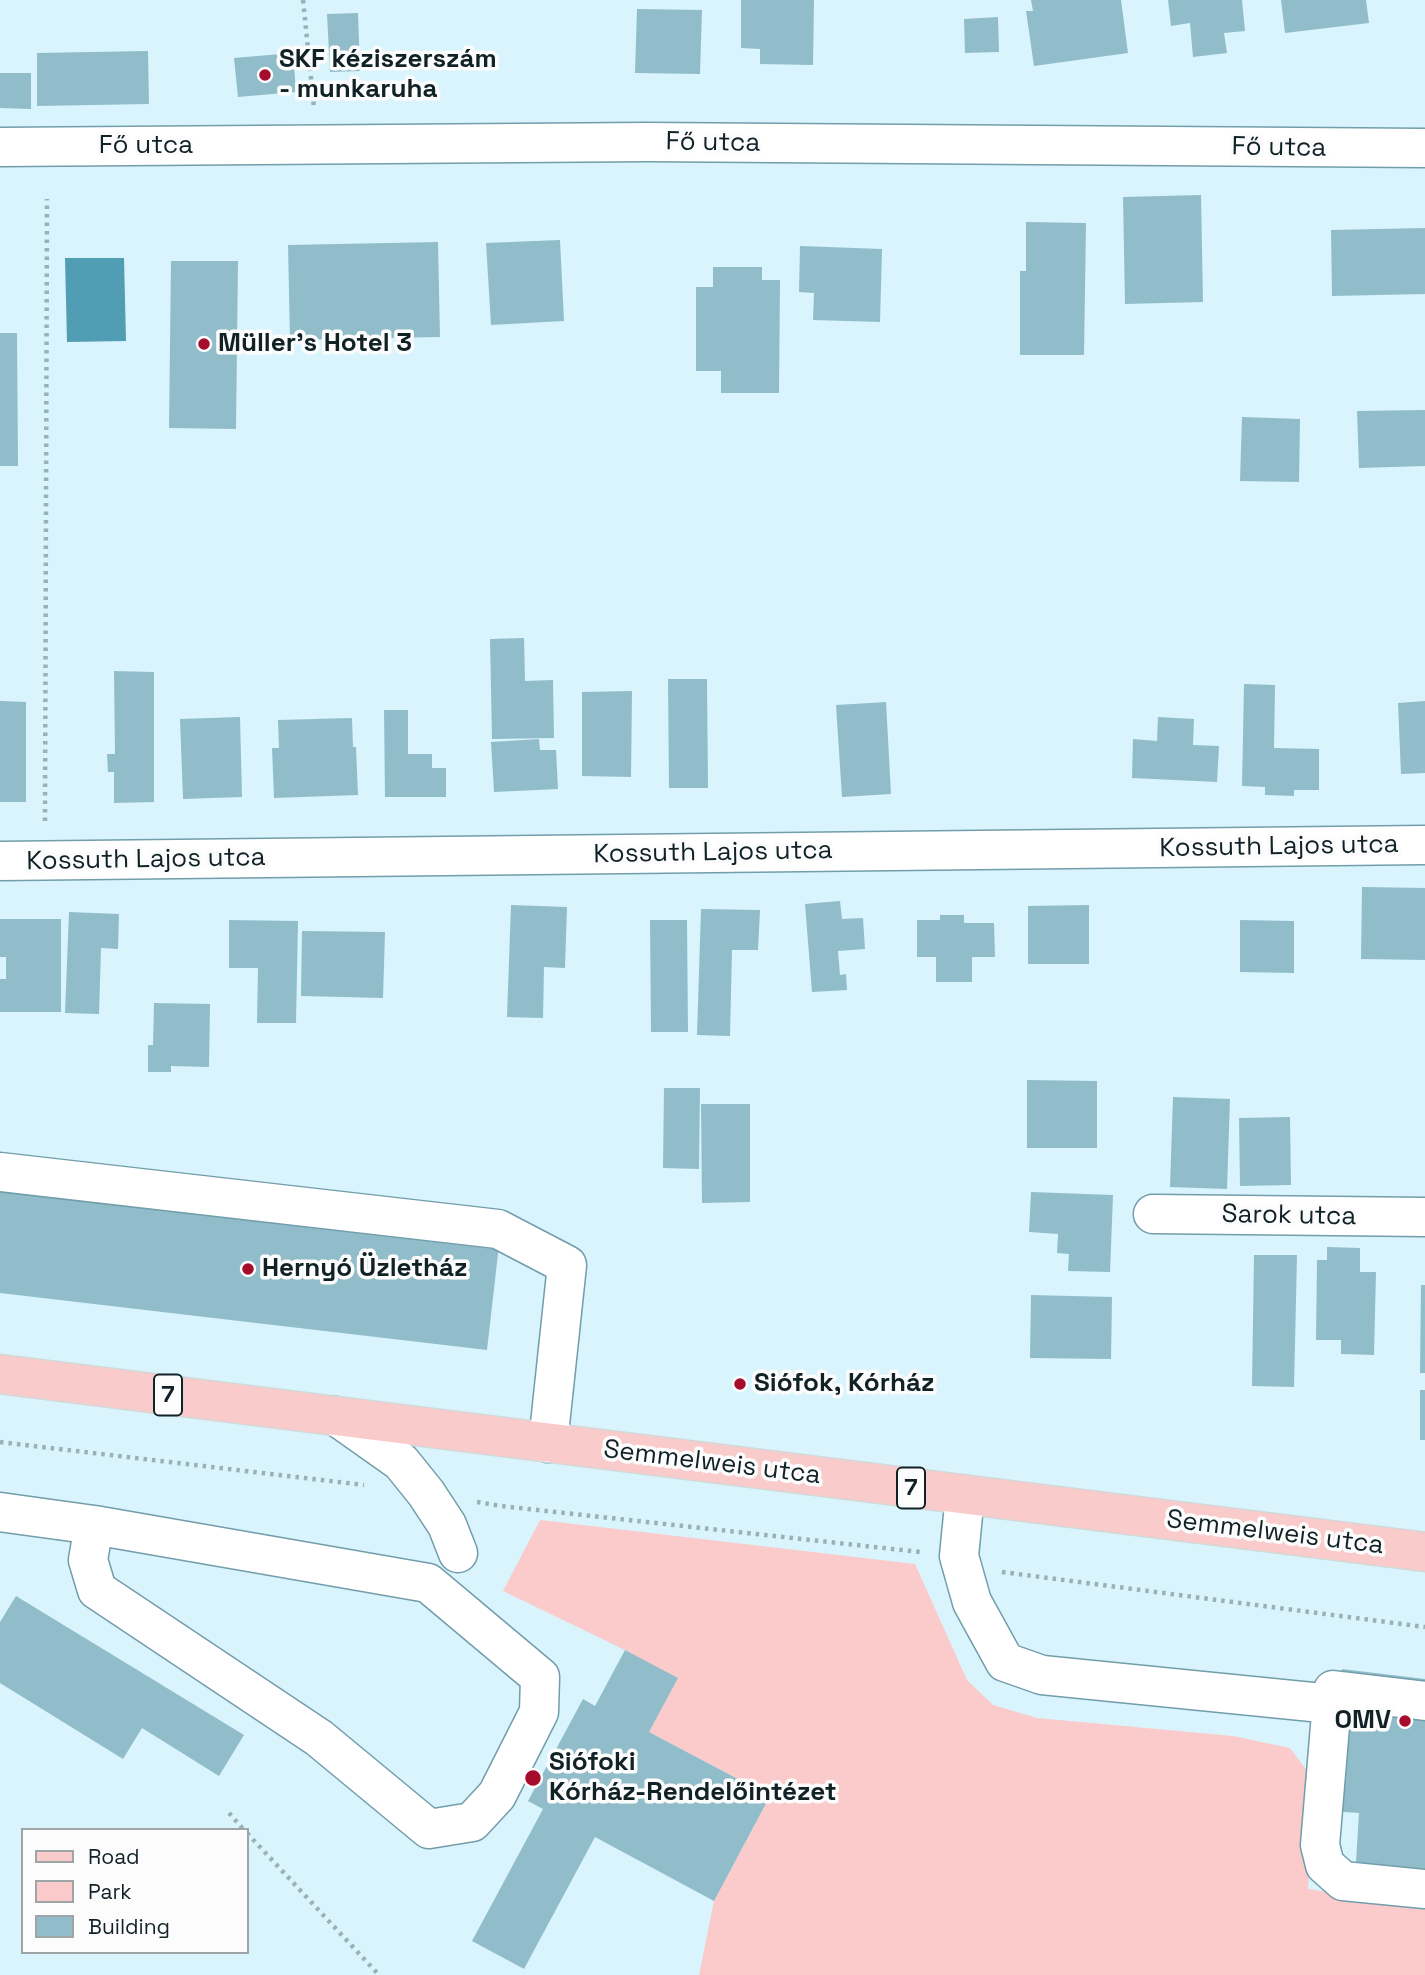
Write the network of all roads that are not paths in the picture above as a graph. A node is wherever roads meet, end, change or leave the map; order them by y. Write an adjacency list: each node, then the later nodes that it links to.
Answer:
1 (0, 146): 2 (street, Fő utca)
2 (1425, 148)
3 (1425, 845): 4 (street, Kossuth Lajos utca)
4 (0, 861)
5 (0, 1172): 10 (street)
6 (1153, 1214): 7 (street, Sarok utca)
7 (1425, 1217)
8 (0, 1374): 9 (main road, Semmelweis utca / 7)
9 (336, 1416): 10 (main road, Semmelweis utca / 7); 15 (street)
10 (548, 1443): 11 (main road, Semmelweis utca / 7)
11 (965, 1495): 14 (main road, Semmelweis utca / 7); 17 (street)
12 (0, 1512): 13 (street)
13 (94, 1525): 13 (street)
14 (1425, 1552)
15 (458, 1553)
16 (1425, 1701): 17 (street)
17 (1332, 1704): 18 (street)
18 (1425, 1889)

